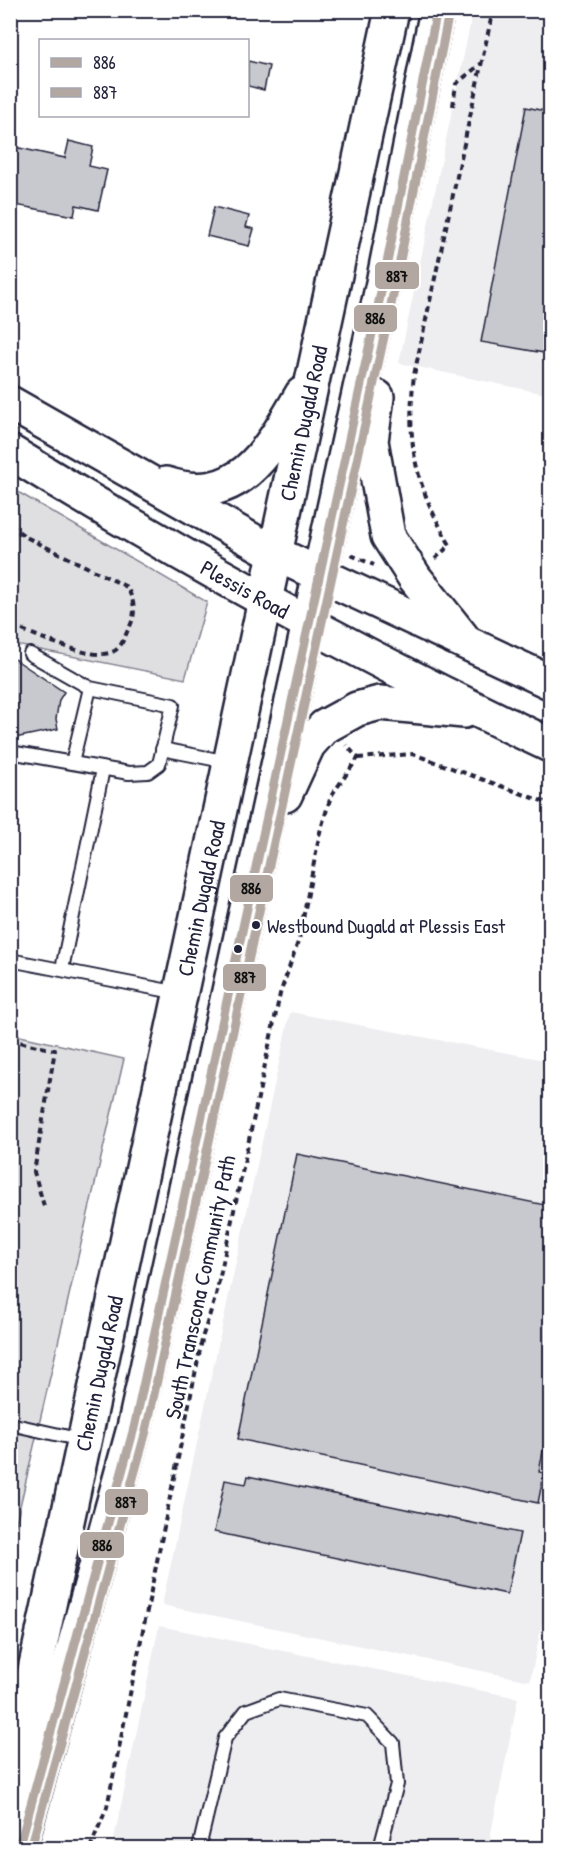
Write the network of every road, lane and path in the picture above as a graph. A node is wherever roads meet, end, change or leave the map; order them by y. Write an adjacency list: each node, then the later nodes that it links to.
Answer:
1 (392, 10): 7 (main road, Chemin Dugald Road)
2 (437, 10): 6 (main road, Chemin Dugald Road)
3 (493, 10): 4 (path)
4 (482, 63): 5 (path); 12 (path)
5 (453, 106)
6 (382, 283): 14 (main road, Chemin Dugald Road); 18 (main road)
7 (316, 369): 10 (main road); 13 (main road, Chemin Dugald Road)
8 (10, 403): 10 (main road, Plessis Road)
9 (10, 452): 15 (main road, Plessis Road)
10 (129, 471): 13 (main road, Plessis Road)
11 (10, 525): 17 (path)
12 (450, 544)
13 (276, 554): 14 (main road, Plessis Road); 15 (main road, Chemin Dugald Road)
14 (318, 573): 16 (main road, Chemin Dugald Road); 18 (main road, Plessis Road)
15 (265, 601): 16 (main road, Plessis Road); 29 (main road, Chemin Dugald Road)
16 (307, 624): 22 (main road, Plessis Road); 32 (main road, Chemin Dugald Road)
17 (10, 625)
18 (467, 643): 20 (main road, Plessis Road)
19 (30, 654): 21 (lane)
20 (550, 682)
21 (90, 688): 25 (lane); 28 (lane)
22 (479, 712): 24 (main road, Plessis Road); 32 (main road)
23 (346, 745): 27 (path)
24 (550, 746)
25 (162, 749): 29 (lane); 30 (lane)
26 (10, 752): 28 (lane)
27 (358, 758): 31 (path); 44 (path, South Transcona Community Path)
28 (72, 763): 30 (lane)
29 (229, 763): 35 (main road, Chemin Dugald Road)
30 (103, 769): 34 (lane)
31 (550, 804)
32 (258, 851): 36 (main road, Chemin Dugald Road)
33 (10, 960): 34 (lane)
34 (62, 969): 35 (lane)
35 (179, 993): 36 (main road); 41 (main road, Chemin Dugald Road)
36 (226, 1006): 40 (main road, Chemin Dugald Road)
37 (10, 1040): 38 (path)
38 (44, 1206)
39 (10, 1425): 41 (lane)
40 (134, 1428): 41 (main road); 43 (main road, Chemin Dugald Road)
41 (86, 1441): 42 (main road, Chemin Dugald Road)
42 (10, 1786)
43 (20, 1848)
44 (90, 1848)
45 (199, 1848): 46 (lane)
46 (380, 1848)

